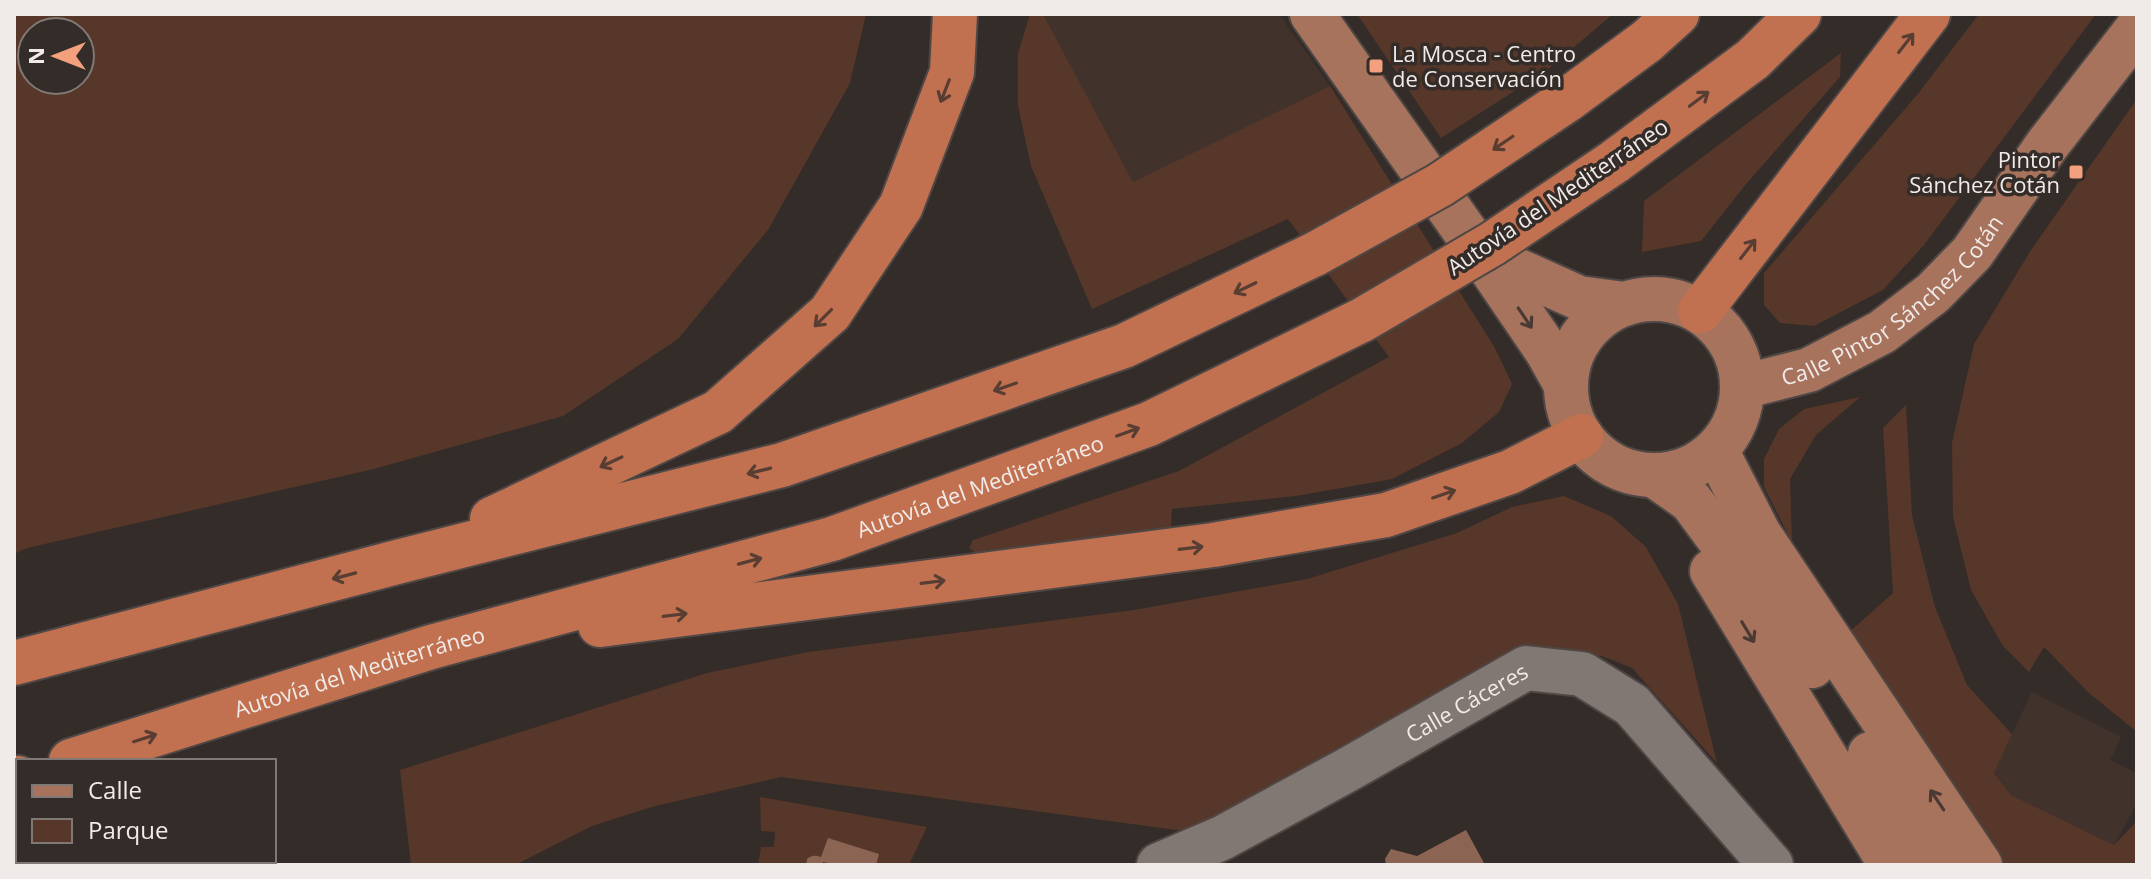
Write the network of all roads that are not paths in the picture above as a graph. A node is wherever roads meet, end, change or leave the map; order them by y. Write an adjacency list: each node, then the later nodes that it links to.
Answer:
1 (955, 14): 15 (highway, one-way to 15)
2 (1312, 14): 7 (main road)
3 (1677, 14): 15 (highway, one-way to 15, bridge)
4 (1799, 14): 17 (highway, Autovía del Mediterráneo, one-way to 4, bridge)
5 (1928, 14): 9 (highway, one-way to 5)
6 (2137, 29): 11 (main road, Calle Pintor Sánchez Cotán)
7 (1481, 254): 8 (main road); 10 (main road, one-way to 10)
8 (1624, 304): 9 (main road); 10 (main road)
9 (1700, 311): 11 (main road)
10 (1566, 385): 12 (main road)
11 (1742, 387): 13 (main road)
12 (1581, 436): 14 (main road); 17 (highway, one-way to 12)
13 (1713, 452): 14 (main road); 16 (main road); 24 (main road, one-way to 13)
14 (1649, 474): 16 (main road); 22 (main road, one-way to 22)
15 (401, 561): 18 (highway, one-way to 18)
16 (1792, 638): 23 (main road)
17 (431, 647): 19 (highway, Autovía del Mediterráneo, one-way to 17)
18 (14, 663)
19 (77, 759)
20 (1159, 865): 21 (street, Calle Cáceres)
21 (1771, 865)
22 (1891, 865)
23 (1937, 865)
24 (1980, 865)

